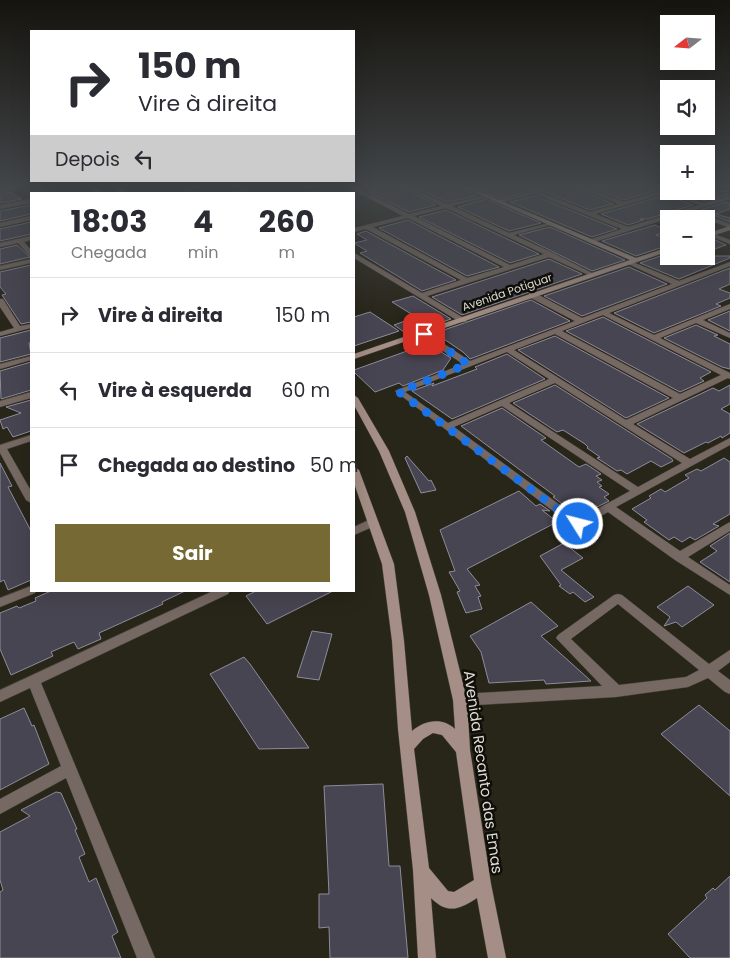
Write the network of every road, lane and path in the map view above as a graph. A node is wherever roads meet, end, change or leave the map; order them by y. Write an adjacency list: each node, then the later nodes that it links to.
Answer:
1 (377, 232): 26 (street)
2 (439, 232): 21 (street)
3 (502, 232): 7 (street)
4 (521, 232): 7 (street)
5 (566, 232): 11 (main road)
6 (620, 232): 11 (street)
7 (509, 235): 16 (street)
8 (30, 238): 10 (street)
9 (715, 238): 12 (street)
10 (20, 241): 13 (street); 15 (street)
11 (591, 242): 19 (main road)
12 (730, 242)
13 (0, 245)
14 (660, 252): 19 (main road, Avenida Potiguar)
15 (30, 253)
16 (551, 254): 21 (street); 25 (street)
17 (355, 256): 28 (street)
18 (30, 261): 22 (street)
19 (632, 261): 25 (main road, Avenida Potiguar); 27 (street)
20 (730, 264): 23 (street)
21 (509, 267): 26 (street)
22 (0, 268)
23 (721, 269): 24 (street); 27 (street)
24 (730, 272)
25 (593, 275): 29 (main road, Avenida Potiguar)
26 (467, 281): 28 (street)
27 (679, 284): 32 (street)
28 (422, 295): 33 (street)
29 (532, 295): 33 (main road, Avenida Potiguar); 35 (street)
30 (0, 301): 37 (street)
31 (730, 306): 34 (street)
32 (604, 313): 35 (street); 42 (street)
33 (463, 320): 40 (main road, Avenida Potiguar)
34 (696, 320): 41 (street); 42 (street)
35 (581, 321): 38 (street)
36 (30, 326): 37 (street)
37 (18, 329): 39 (street)
38 (556, 331): 43 (street); 51 (street)
39 (0, 334)
40 (424, 334): 44 (main road, Avenida Potiguar); 46 (street)
41 (730, 336)
42 (654, 338): 48 (street)
43 (507, 350): 46 (street); 49 (street)
44 (355, 357)
45 (30, 358): 47 (street)
46 (468, 364): 56 (street)
47 (0, 367)
48 (728, 375): 51 (street)
49 (556, 379): 53 (street); 55 (street)
50 (30, 395): 54 (street)
51 (680, 398): 55 (street)
52 (355, 400): 79 (main road, Avenida Recanto das Emas)
53 (502, 402): 56 (street); 62 (street)
54 (0, 404)
55 (627, 423): 60 (street)
56 (447, 427): 64 (street)
57 (30, 438): 59 (street)
58 (730, 441): 60 (street)
59 (1, 448): 63 (street)
60 (689, 463): 62 (street)
61 (355, 473): 65 (main road)
62 (638, 492): 64 (street)
63 (30, 498)
64 (610, 508): 68 (street)
65 (373, 522): 67 (street); 80 (main road)
66 (730, 526): 68 (street)
67 (355, 530)
68 (680, 557): 70 (street)
69 (30, 590): 72 (street)
70 (730, 591)
71 (222, 592): 75 (street)
72 (0, 603)
73 (730, 655): 74 (street)
74 (709, 671): 76 (street); 77 (street); 77 (street)
75 (34, 681): 78 (street); 82 (street)
76 (730, 688)
77 (616, 691): 79 (street)
78 (0, 696)
79 (460, 700): 81 (main road, Avenida Recanto das Emas)
80 (408, 747): 81 (main road); 84 (main road)
81 (464, 750): 85 (main road, Avenida Recanto das Emas)
82 (69, 770): 83 (street); 86 (street)
83 (0, 808)
84 (421, 870): 85 (main road); 87 (main road)
85 (483, 884): 88 (main road, Avenida Recanto das Emas)
86 (146, 958)
87 (427, 958)
88 (497, 958)

